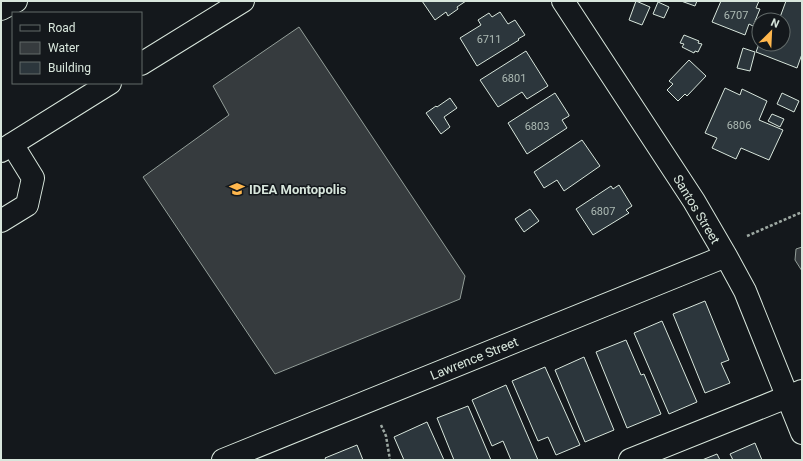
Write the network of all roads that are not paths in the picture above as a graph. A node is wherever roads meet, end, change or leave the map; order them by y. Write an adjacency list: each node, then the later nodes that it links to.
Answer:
1 (16, 1): 4 (street)
2 (243, 1): 5 (street)
3 (563, 1): 9 (street, Santos Street)
4 (1, 9)
5 (142, 63)
6 (108, 84): 7 (street)
7 (6, 148): 8 (street)
8 (1, 221)
9 (726, 256): 10 (street, Santos Street); 12 (street, Lawrence Street)
10 (795, 394): 11 (street, Santos Street); 13 (street)
11 (802, 433)
12 (223, 460)
13 (630, 460)

